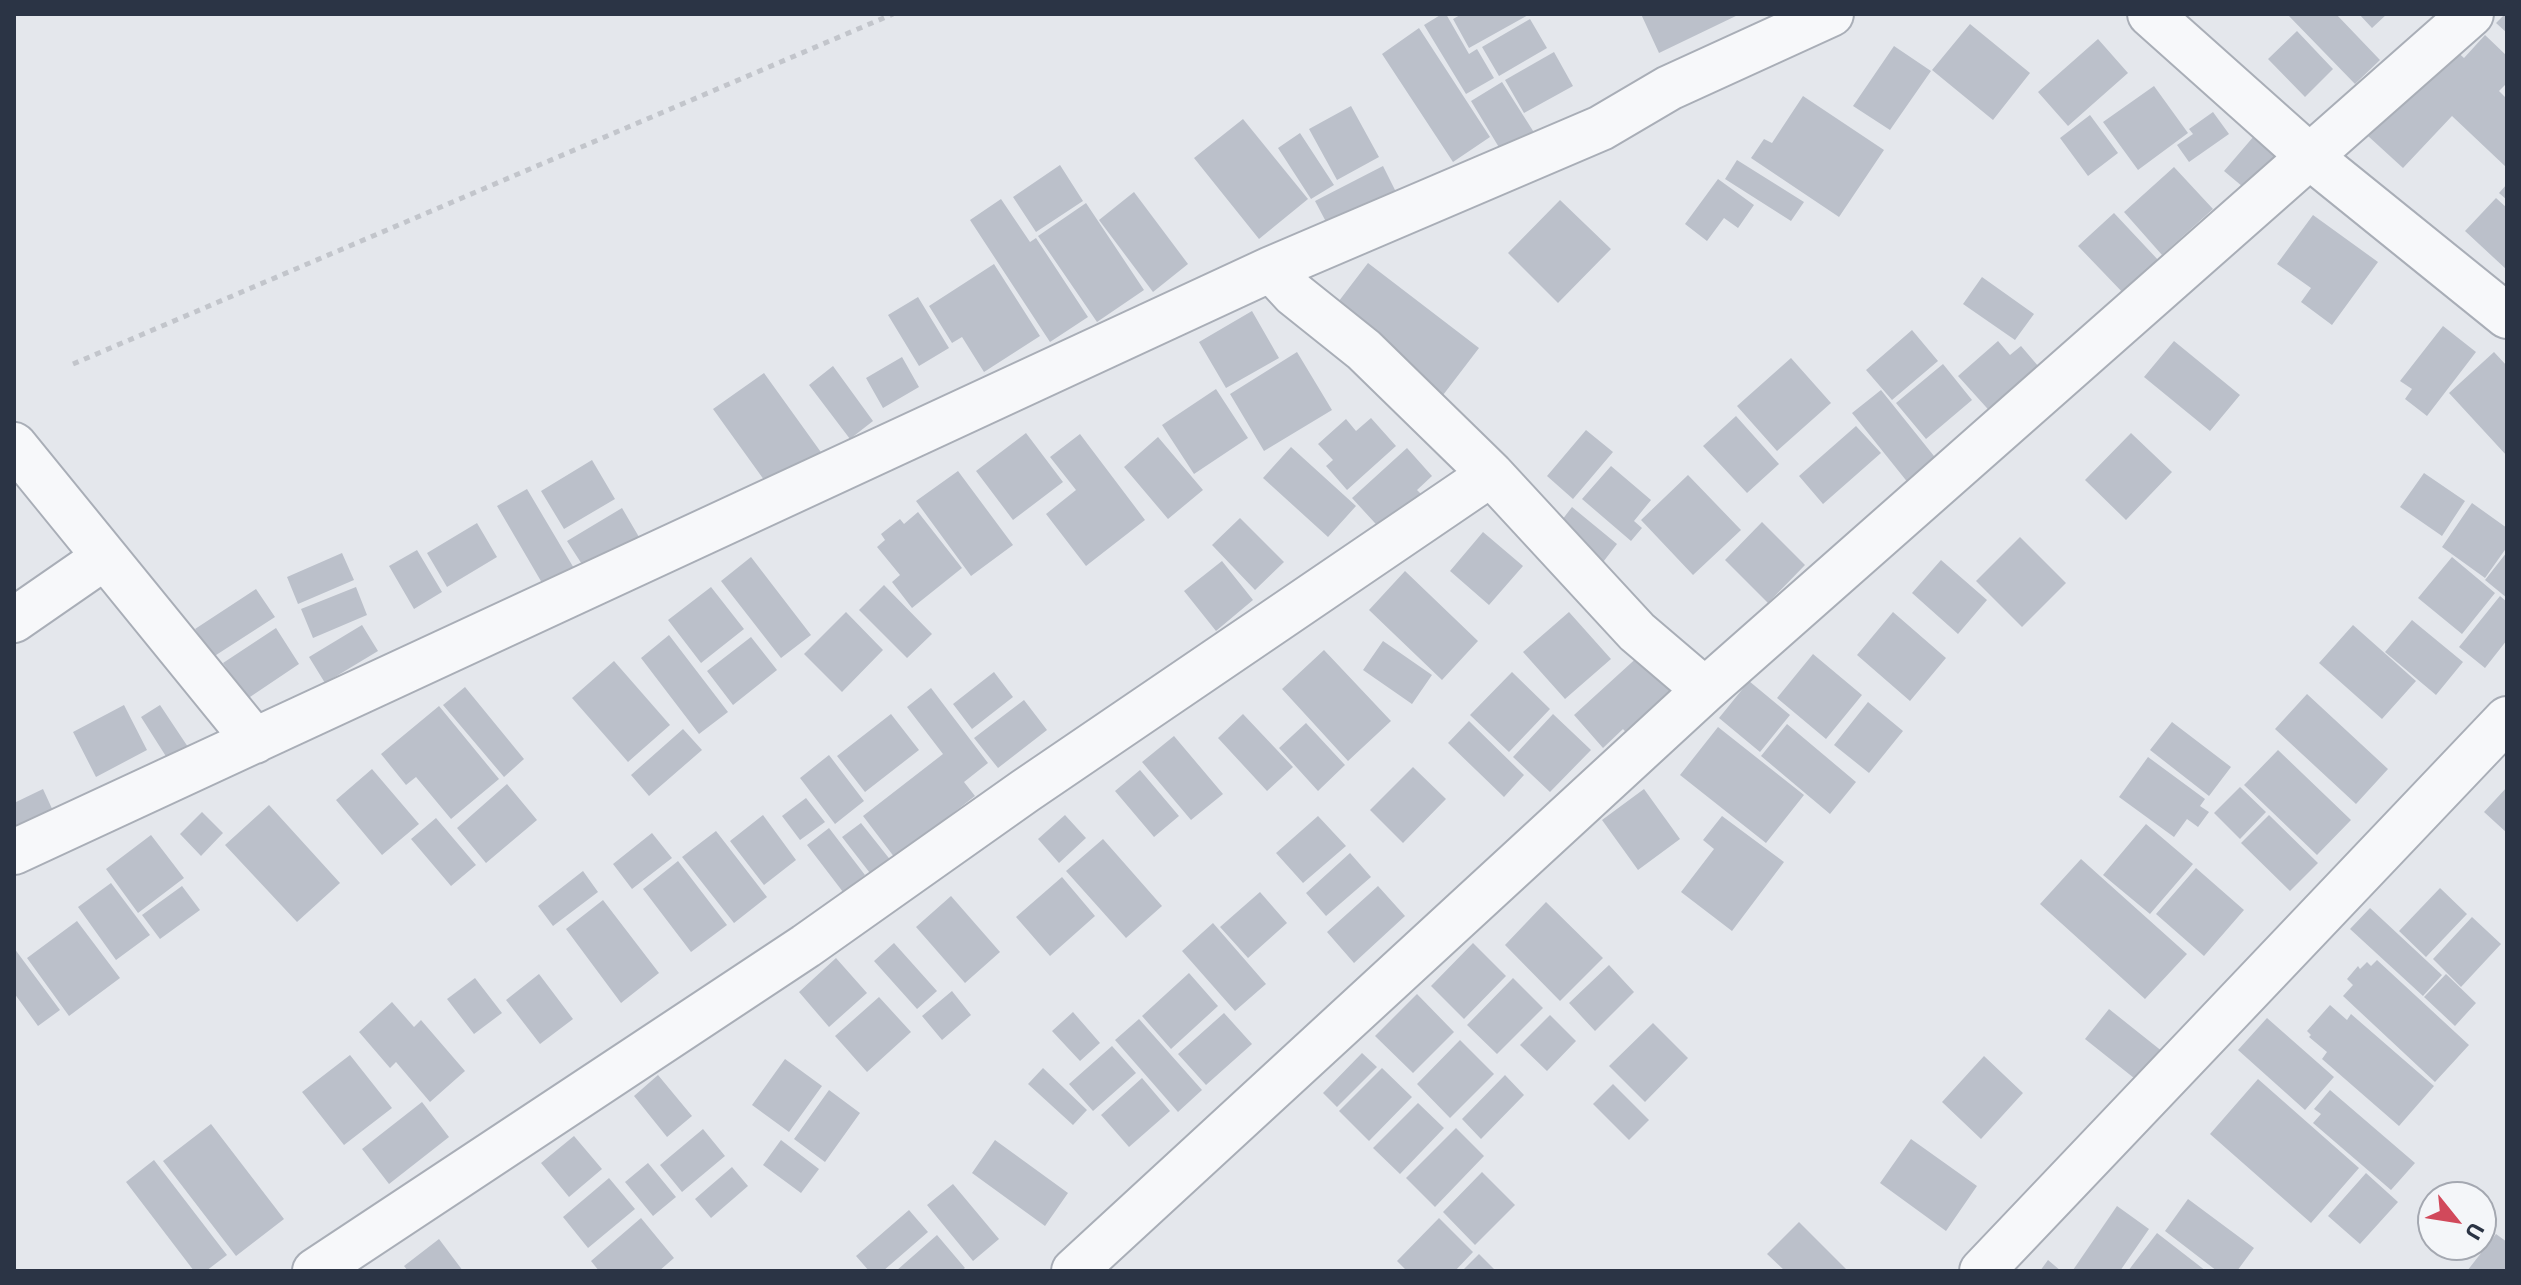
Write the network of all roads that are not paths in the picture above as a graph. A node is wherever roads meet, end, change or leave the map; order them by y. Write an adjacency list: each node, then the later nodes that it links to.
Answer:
1 (1831, 14): 5 (street)
2 (2150, 14): 4 (street)
3 (2471, 14): 4 (street)
4 (2309, 156): 6 (street); 11 (street)
5 (1271, 269): 8 (street); 13 (street)
6 (2507, 316)
7 (14, 445): 9 (street)
8 (1491, 474): 11 (street); 15 (street)
9 (105, 557): 10 (street); 13 (street)
10 (14, 620)
11 (1705, 690): 16 (street)
12 (2507, 719): 17 (street)
13 (255, 741): 14 (street)
14 (14, 852)
15 (315, 1271)
16 (1074, 1271)
17 (1982, 1271)

